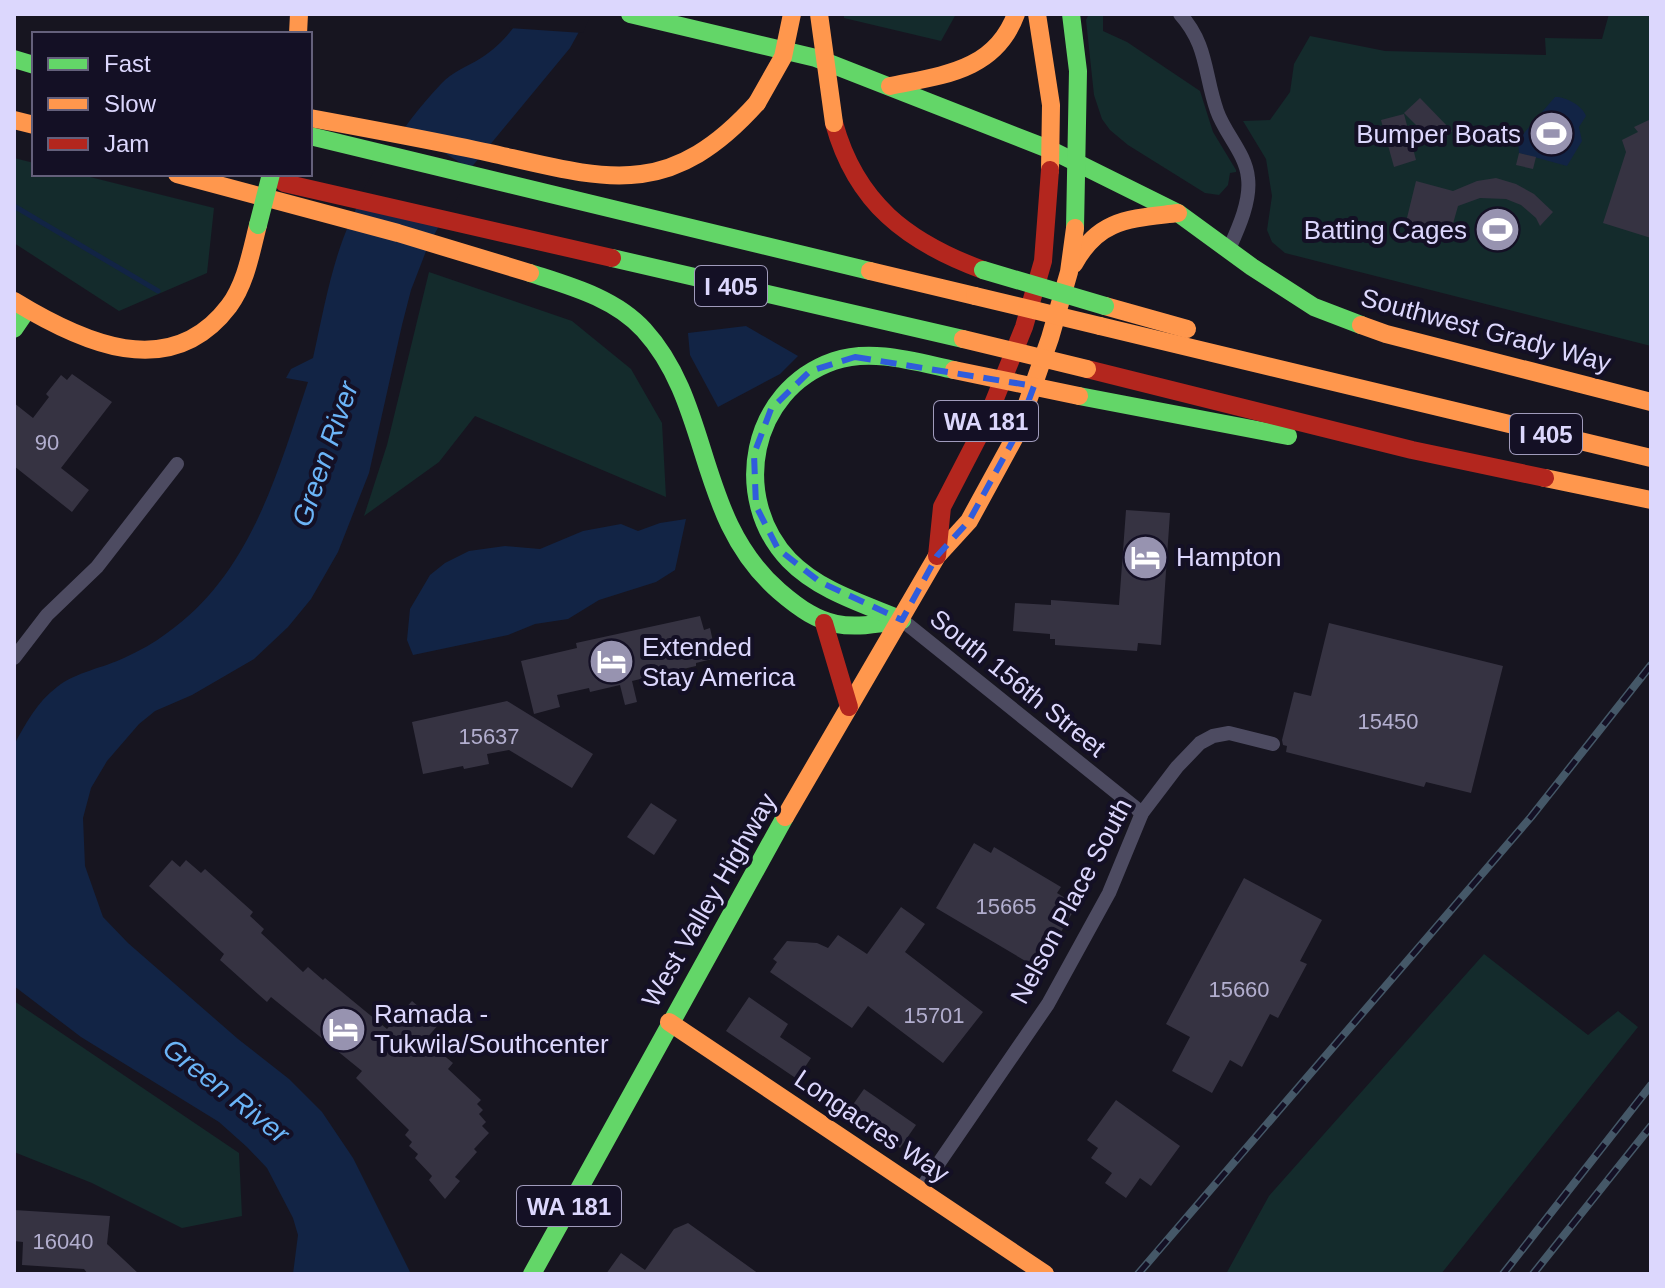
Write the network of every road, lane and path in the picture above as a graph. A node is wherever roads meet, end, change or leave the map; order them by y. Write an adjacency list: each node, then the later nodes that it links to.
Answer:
1 (291, 14): 2 (main road)
2 (300, 14)
3 (630, 14): 10 (main road, Southwest Grady Way)
4 (792, 14): 11 (main road, bridge)
5 (819, 14): 25 (main road, bridge)
6 (1016, 14): 10 (main road)
7 (1037, 14): 13 (main road, West Valley Highway)
8 (1071, 14): 14 (main road)
9 (1180, 14): 20 (street)
10 (890, 86): 13 (main road, Southwest Grady Way)
11 (312, 118)
12 (312, 136): 25 (main road, I 405, bridge)
13 (1051, 150): 14 (main road, Southwest Grady Way); 30 (main road, West Valley Highway / WA 181)
14 (1078, 161): 19 (main road, Southwest Grady Way); 21 (main road)
15 (188, 176): 18 (main road)
16 (251, 176): 18 (main road, I 405)
17 (270, 176): 22 (main road, bridge)
18 (320, 201): 26 (main road, I 405, bridge); 32 (main road)
19 (1178, 213): 20 (main road, Southwest Grady Way); 21 (main road)
20 (1229, 249): 24 (main road, Southwest Grady Way)
21 (1069, 272): 30 (main road, West Valley Highway / WA 181)
22 (21, 305): 23 (main road)
23 (14, 329)
24 (1651, 402)
25 (1442, 409): 27 (main road, I 405)
26 (1412, 450): 29 (main road, I 405); 31 (main road, bridge)
27 (1651, 458)
28 (177, 464): 33 (street)
29 (1651, 500)
30 (937, 556): 31 (main road, West Valley Highway / WA 181)
31 (902, 620): 32 (main road); 34 (main road, West Valley Highway / WA 181); 36 (street, South 156th Street)
32 (824, 623): 34 (main road)
33 (14, 658)
34 (849, 707): 37 (main road, West Valley Highway / WA 181)
35 (1273, 744): 36 (street, Nelson Place South)
36 (1142, 813): 38 (street, Nelson Place South)
37 (669, 1022): 38 (main road, Longacres Way); 39 (main road, West Valley Highway / WA 181)
38 (921, 1189): 40 (main road, Longacres Way)
39 (532, 1274)
40 (1045, 1274)

